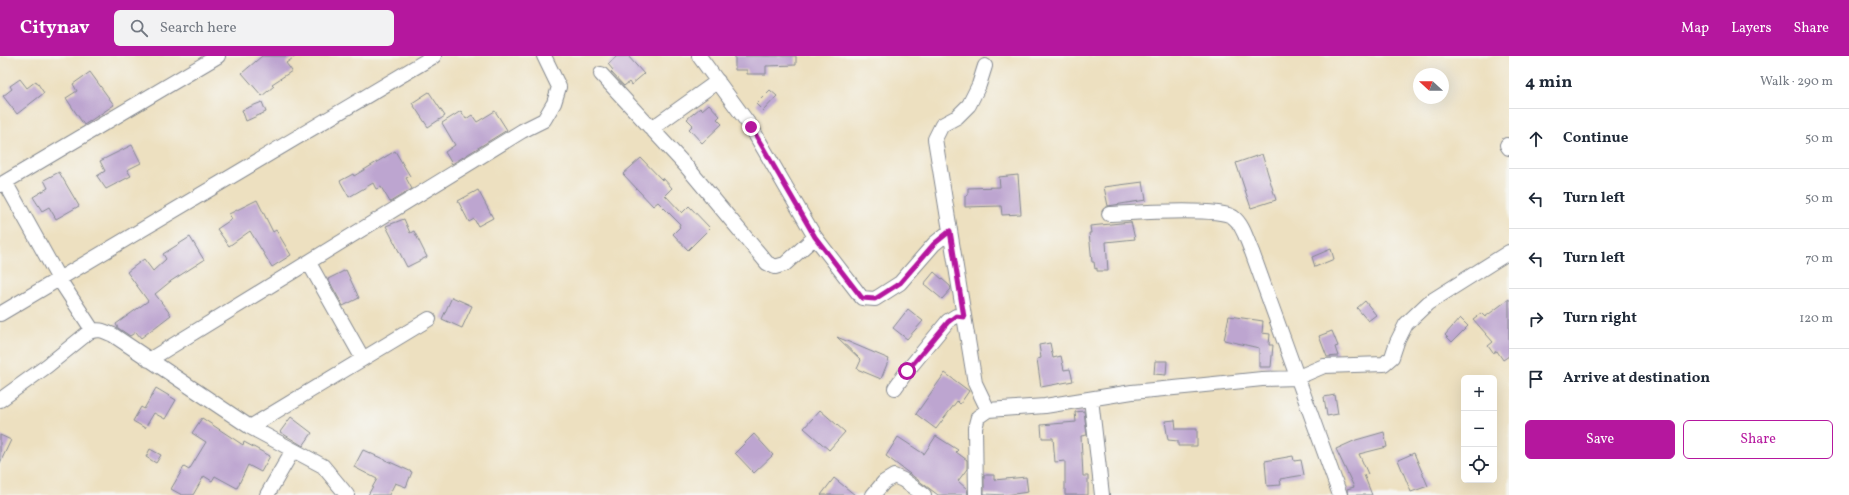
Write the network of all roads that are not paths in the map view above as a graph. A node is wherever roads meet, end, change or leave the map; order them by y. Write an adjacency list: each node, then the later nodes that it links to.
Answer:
1 (218, 56): 9 (street)
2 (434, 56): 15 (street)
3 (544, 56): 14 (street)
4 (699, 56): 7 (street)
5 (984, 66): 11 (street)
6 (601, 74): 8 (street)
7 (718, 81): 8 (street); 12 (street)
8 (651, 129): 12 (street)
9 (3, 184): 15 (street)
10 (1109, 214): 22 (street)
11 (950, 231): 12 (street); 17 (street)
12 (815, 237)
13 (1509, 252): 22 (street)
14 (309, 263): 20 (street); 21 (street)
15 (59, 279): 16 (street); 19 (street)
16 (0, 314)
17 (964, 317): 23 (street); 26 (street)
18 (429, 319): 20 (street)
19 (93, 331): 21 (street); 25 (street)
20 (364, 358): 27 (street)
21 (149, 360): 27 (street)
22 (1296, 378): 24 (street); 35 (street)
23 (895, 388)
24 (1091, 399): 26 (street); 34 (street)
25 (0, 400)
26 (988, 410): 33 (street)
27 (250, 427): 28 (street)
28 (293, 450): 29 (street); 30 (street)
29 (267, 495)
30 (347, 495)
31 (873, 495): 32 (street)
32 (924, 495)
33 (976, 495)
34 (1102, 495)
35 (1340, 495)

